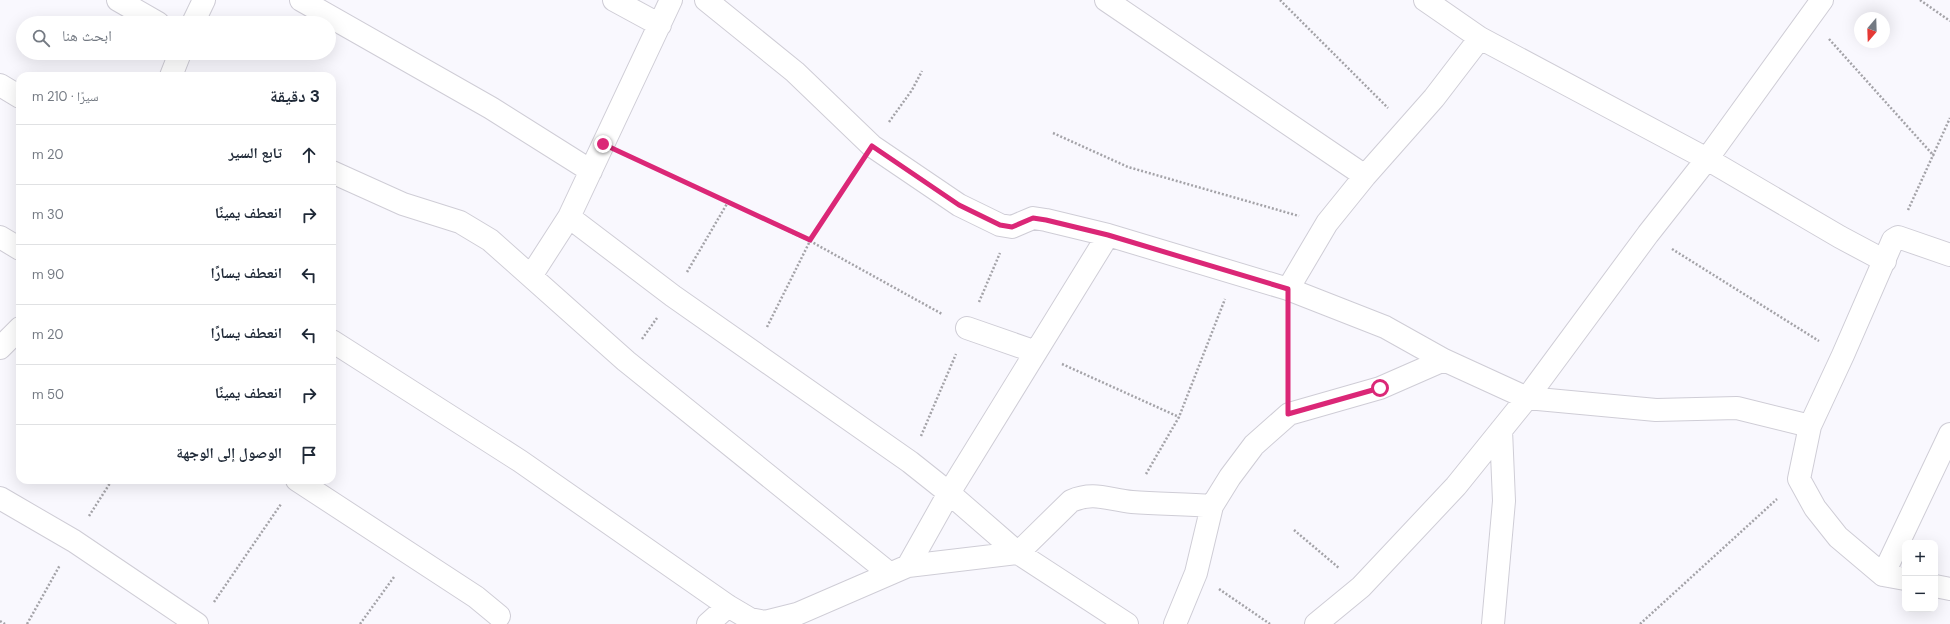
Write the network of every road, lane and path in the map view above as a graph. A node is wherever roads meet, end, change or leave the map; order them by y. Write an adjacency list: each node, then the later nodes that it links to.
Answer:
1 (118, 0): 13 (street)
2 (204, 0): 14 (street)
3 (301, 0): 15 (street)
4 (614, 0): 19 (street)
5 (671, 0): 19 (street)
6 (706, 0): 30 (street)
7 (1106, 0): 35 (street)
8 (1280, 0): 12 (path)
9 (1425, 0): 20 (street)
10 (1822, 0): 16 (street)
11 (1920, 0): 18 (path)
12 (1284, 2): 27 (path)
13 (146, 16)
14 (196, 16)
15 (329, 16)
16 (1809, 18): 31 (path); 32 (street)
17 (336, 20): 33 (street)
18 (1950, 20)
19 (660, 25): 29 (street)
20 (1480, 38): 27 (street); 32 (street)
21 (177, 60): 23 (street)
22 (922, 71): 30 (path)
23 (173, 72)
24 (0, 85): 25 (street)
25 (16, 95)
26 (1950, 118): 31 (path)
27 (1408, 128): 35 (street)
28 (1053, 133): 38 (path)
29 (603, 144): 33 (street); 36 (path)
30 (872, 146): 39 (street); 44 (path)
31 (1934, 156): 43 (path)
32 (1706, 159): 40 (street); 47 (street)
33 (591, 171): 37 (street)
34 (336, 174): 49 (street)
35 (1366, 176): 38 (street)
36 (728, 202): 44 (path); 51 (path)
37 (569, 217): 49 (street); 51 (street)
38 (1326, 223): 50 (street)
39 (1012, 227): 41 (street); 52 (path)
40 (1648, 234): 58 (path); 61 (street)
41 (1108, 235): 48 (street); 57 (street)
42 (0, 237): 45 (street)
43 (1895, 238): 46 (street); 47 (street)
44 (810, 240): 52 (path); 56 (path)
45 (16, 247)
46 (1950, 255)
47 (1885, 261): 58 (street)
48 (1236, 273): 50 (street); 63 (path)
49 (531, 276): 60 (street)
50 (1288, 289): 59 (street); 62 (path)
51 (673, 296): 56 (street); 60 (path)
52 (967, 328): 57 (street); 67 (path)
53 (16, 332): 55 (street)
54 (336, 344): 88 (street)
55 (0, 348)
56 (754, 352): 67 (street)
57 (1036, 352): 63 (path); 71 (street)
58 (1843, 355): 64 (street)
59 (1444, 360): 61 (street); 62 (street)
60 (626, 361): 80 (street)
61 (1527, 398): 64 (street); 65 (street)
62 (1288, 414): 75 (street)
63 (1179, 417): 74 (path)
64 (1810, 426): 68 (street)
65 (1501, 430): 84 (street); 100 (street)
66 (1950, 434): 82 (street)
67 (910, 462): 71 (street)
68 (1799, 479): 82 (street); 101 (path)
69 (110, 484): 77 (path)
70 (304, 484): 79 (street)
71 (949, 493): 78 (street); 80 (street)
72 (0, 498): 77 (street)
73 (284, 500): 87 (path)
74 (1130, 501): 75 (street); 78 (street)
75 (1212, 506): 81 (street)
76 (1294, 530): 84 (path)
77 (74, 541): 92 (path); 93 (street)
78 (1018, 553): 80 (street); 96 (street)
79 (411, 554): 89 (street); 94 (path)
80 (899, 569): 88 (street)
81 (1196, 573): 97 (street); 98 (path)
82 (1884, 574): 83 (street)
83 (1902, 578)
84 (1361, 587): 99 (street)
85 (1938, 587): 86 (street)
86 (1950, 589)
87 (213, 604)
88 (728, 606): 95 (street)
89 (499, 616)
90 (0, 621): 91 (path)
91 (5, 624)
92 (27, 624)
93 (197, 624)
94 (360, 624)
95 (708, 624)
96 (1127, 624)
97 (1175, 624)
98 (1270, 624)
99 (1316, 624)
100 (1493, 624)
101 (1640, 624)

